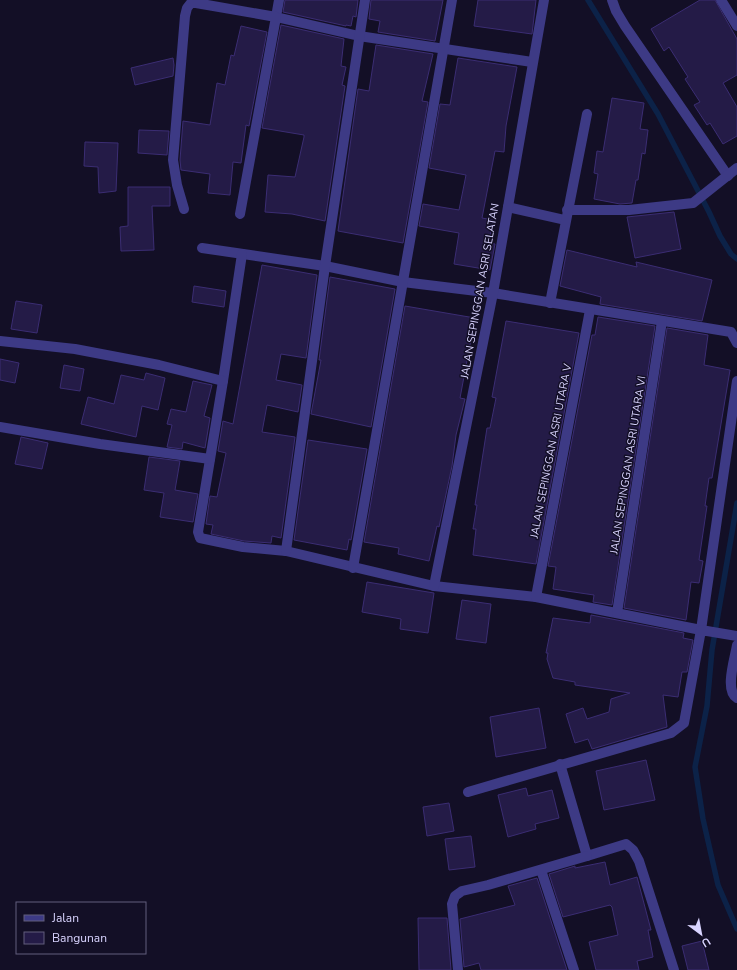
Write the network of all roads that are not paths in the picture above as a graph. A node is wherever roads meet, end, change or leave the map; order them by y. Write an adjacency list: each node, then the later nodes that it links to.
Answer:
1 (279, 0): 7 (street)
2 (365, 0): 9 (street)
3 (452, 0): 10 (street)
4 (544, 0): 11 (street, JALAN SEPINGGAN ASRI SELATAN)
5 (612, 0): 14 (street)
6 (721, 0): 8 (street)
7 (276, 17): 9 (street); 16 (street); 17 (street)
8 (737, 26)
9 (359, 36): 10 (street); 21 (street)
10 (444, 48): 11 (street); 22 (street)
11 (532, 62): 15 (street, JALAN SEPINGGAN ASRI SELATAN)
12 (587, 114): 18 (street)
13 (737, 168): 14 (street)
14 (728, 176): 18 (street)
15 (508, 207): 18 (street); 23 (street, JALAN SEPINGGAN ASRI SELATAN)
16 (184, 209)
17 (240, 214)
18 (566, 215): 24 (street)
19 (202, 248): 20 (street)
20 (242, 254): 21 (street); 29 (street)
21 (325, 266): 22 (street); 33 (street)
22 (403, 282): 23 (street); 34 (street)
23 (493, 294): 24 (street); 35 (street, JALAN SEPINGGAN ASRI SELATAN)
24 (550, 303): 25 (street)
25 (590, 310): 26 (street); 36 (street, JALAN SEPINGGAN ASRI UTARA V)
26 (662, 321): 28 (street); 37 (street, JALAN SEPINGGAN ASRI UTARA VI)
27 (0, 341): 29 (street)
28 (737, 343)
29 (223, 381): 32 (street)
30 (737, 381): 38 (street)
31 (0, 427): 32 (street)
32 (210, 459): 33 (street)
33 (286, 551): 34 (street)
34 (353, 568): 35 (street)
35 (434, 586): 36 (street)
36 (536, 597): 37 (street)
37 (617, 613): 38 (street)
38 (702, 630): 39 (street); 41 (street)
39 (736, 639): 40 (street)
40 (737, 698)
41 (560, 764): 42 (street); 43 (street)
42 (468, 792)
43 (587, 856): 44 (street); 47 (street)
44 (541, 870): 45 (street); 46 (street)
45 (458, 970)
46 (574, 970)
47 (674, 970)

